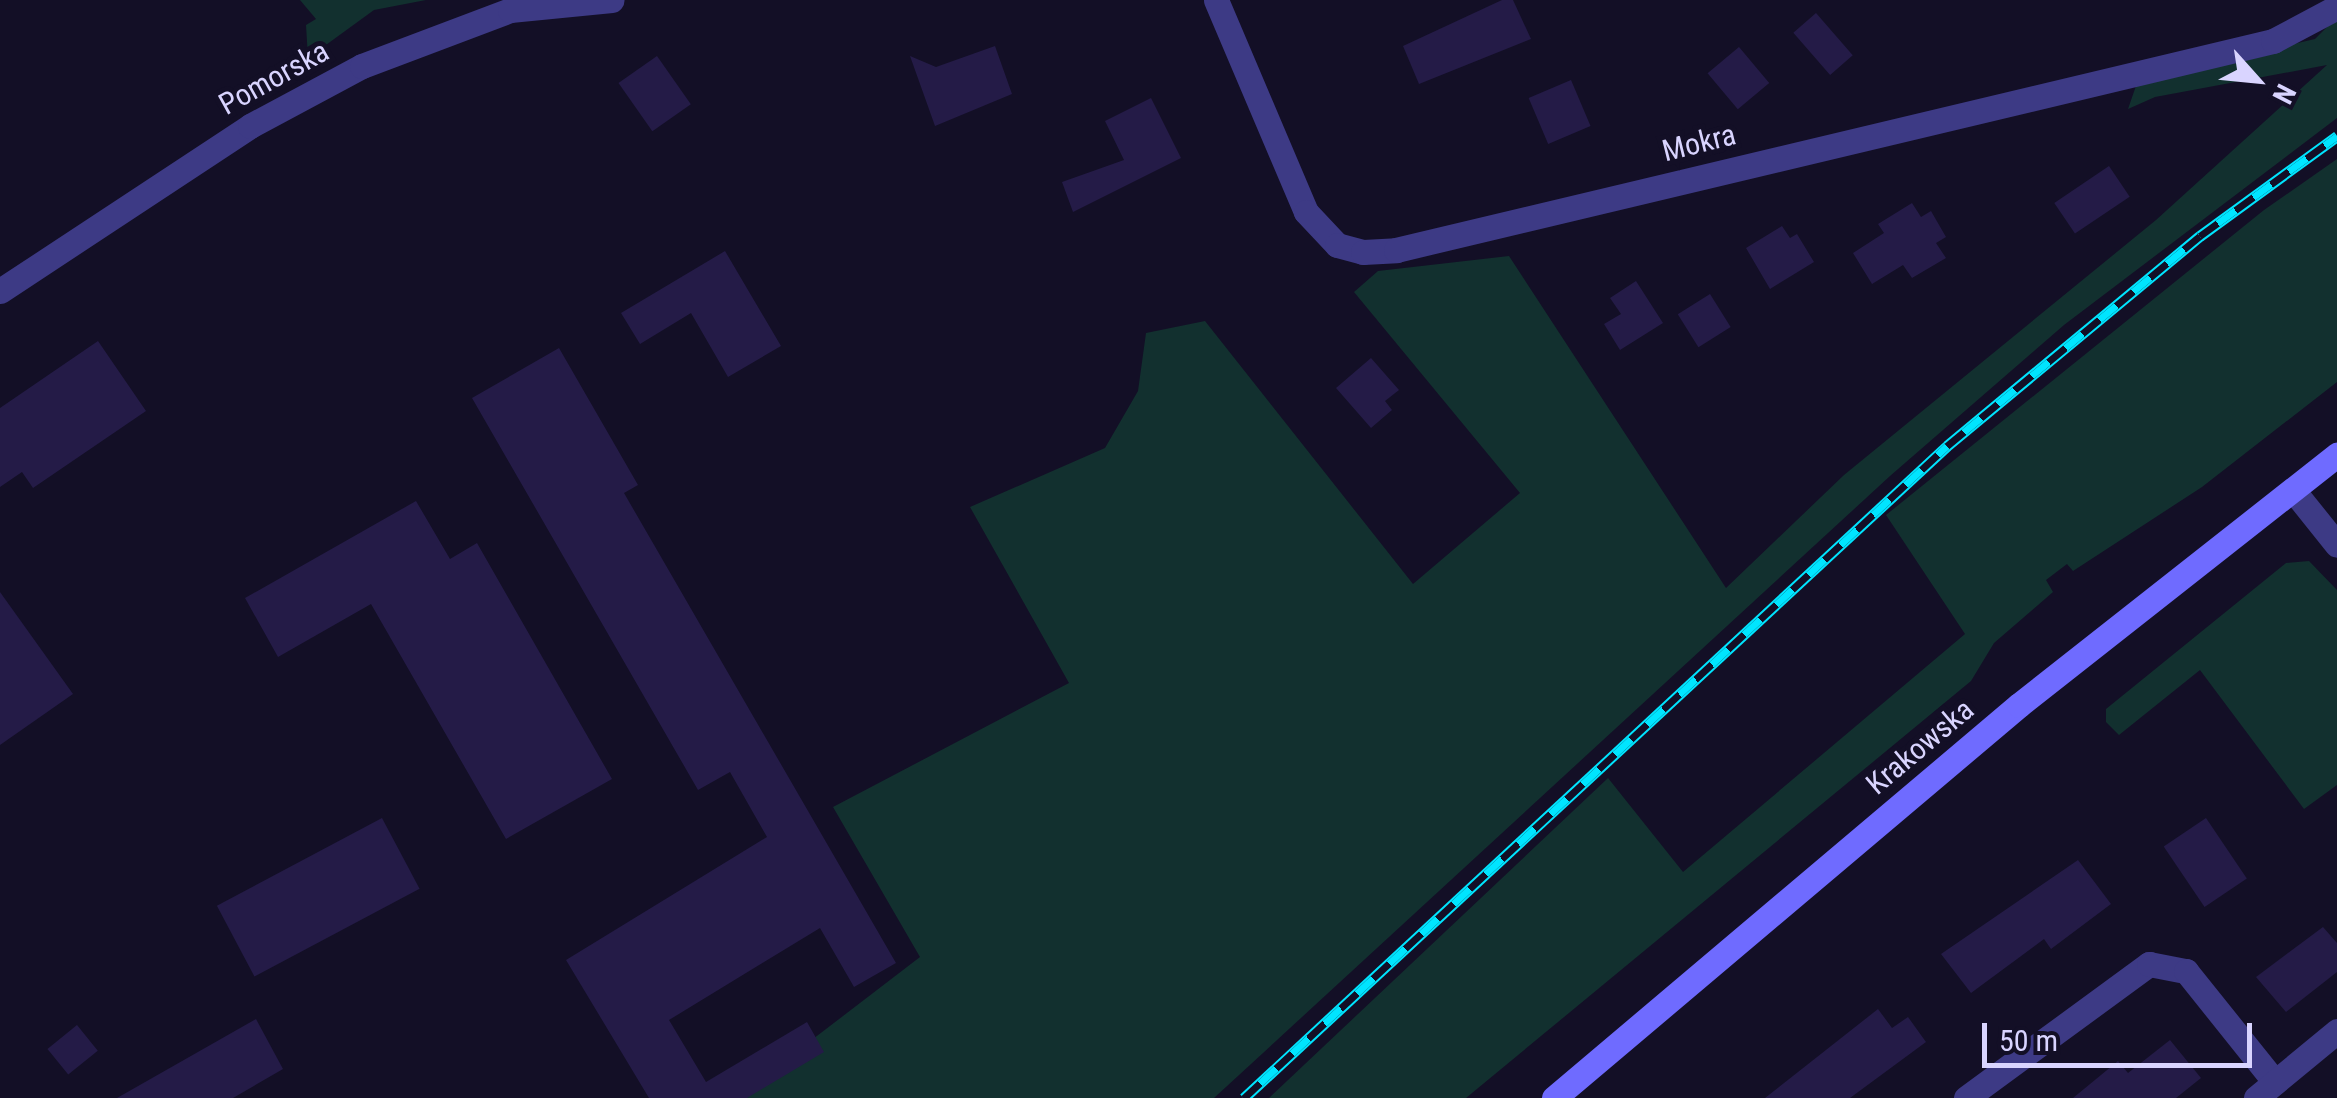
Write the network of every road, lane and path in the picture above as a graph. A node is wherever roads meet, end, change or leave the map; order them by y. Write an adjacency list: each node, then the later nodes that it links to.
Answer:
1 (612, 0): 4 (street, Pomorska)
2 (1216, 0): 3 (street, Mokra)
3 (2337, 6)
4 (0, 290)
5 (2337, 455): 6 (main road, Krakowska)
6 (2294, 490): 7 (street); 10 (main road, Krakowska)
7 (2337, 545)
8 (2337, 1032): 9 (street)
9 (2265, 1090): 11 (street)
10 (1554, 1098)
11 (1966, 1098)

